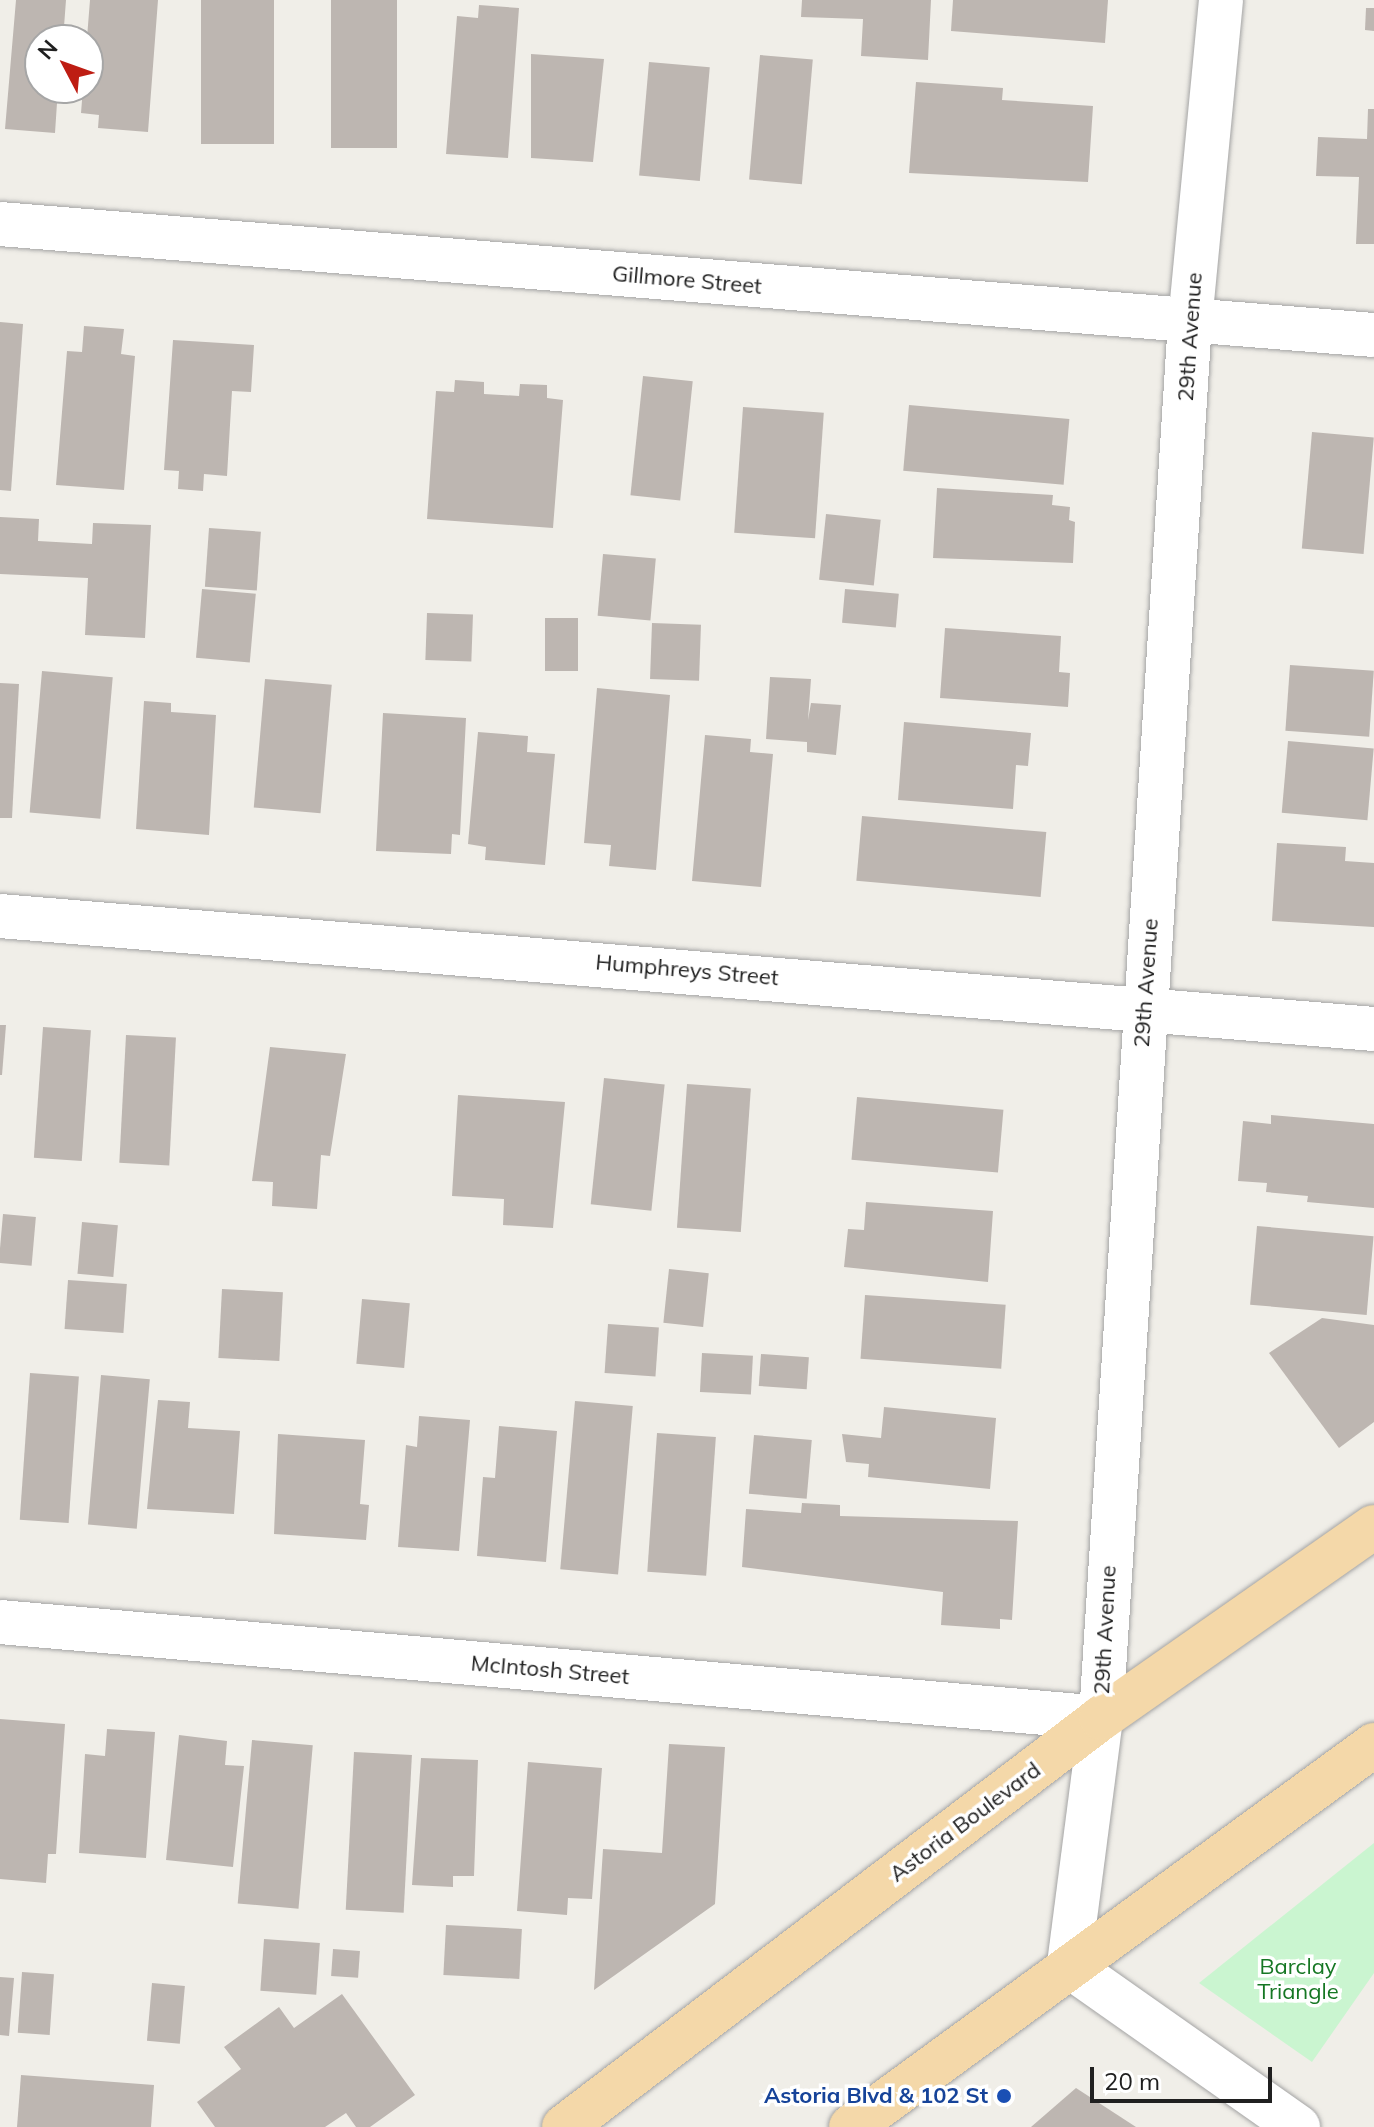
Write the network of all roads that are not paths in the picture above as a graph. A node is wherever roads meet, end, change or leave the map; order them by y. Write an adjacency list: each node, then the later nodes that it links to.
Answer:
1 (1221, 0): 3 (street, 29th Avenue)
2 (0, 224): 3 (street, Gillmore Street)
3 (1190, 321): 4 (street, Gillmore Street); 6 (street, 29th Avenue)
4 (1374, 335)
5 (0, 916): 6 (street, Humphreys Street)
6 (1145, 1006): 7 (street, Humphreys Street); 10 (street, 29th Avenue)
7 (1374, 1029)
8 (1374, 1527): 10 (main road, Astoria Boulevard)
9 (0, 1622): 10 (street, McIntosh Street)
10 (1101, 1718): 12 (street, 29th Avenue); 13 (main road, Astoria Boulevard)
11 (1374, 1745): 12 (main road)
12 (1069, 1966): 14 (main road); 15 (street)
13 (564, 2127)
14 (851, 2127)
15 (1298, 2127)

